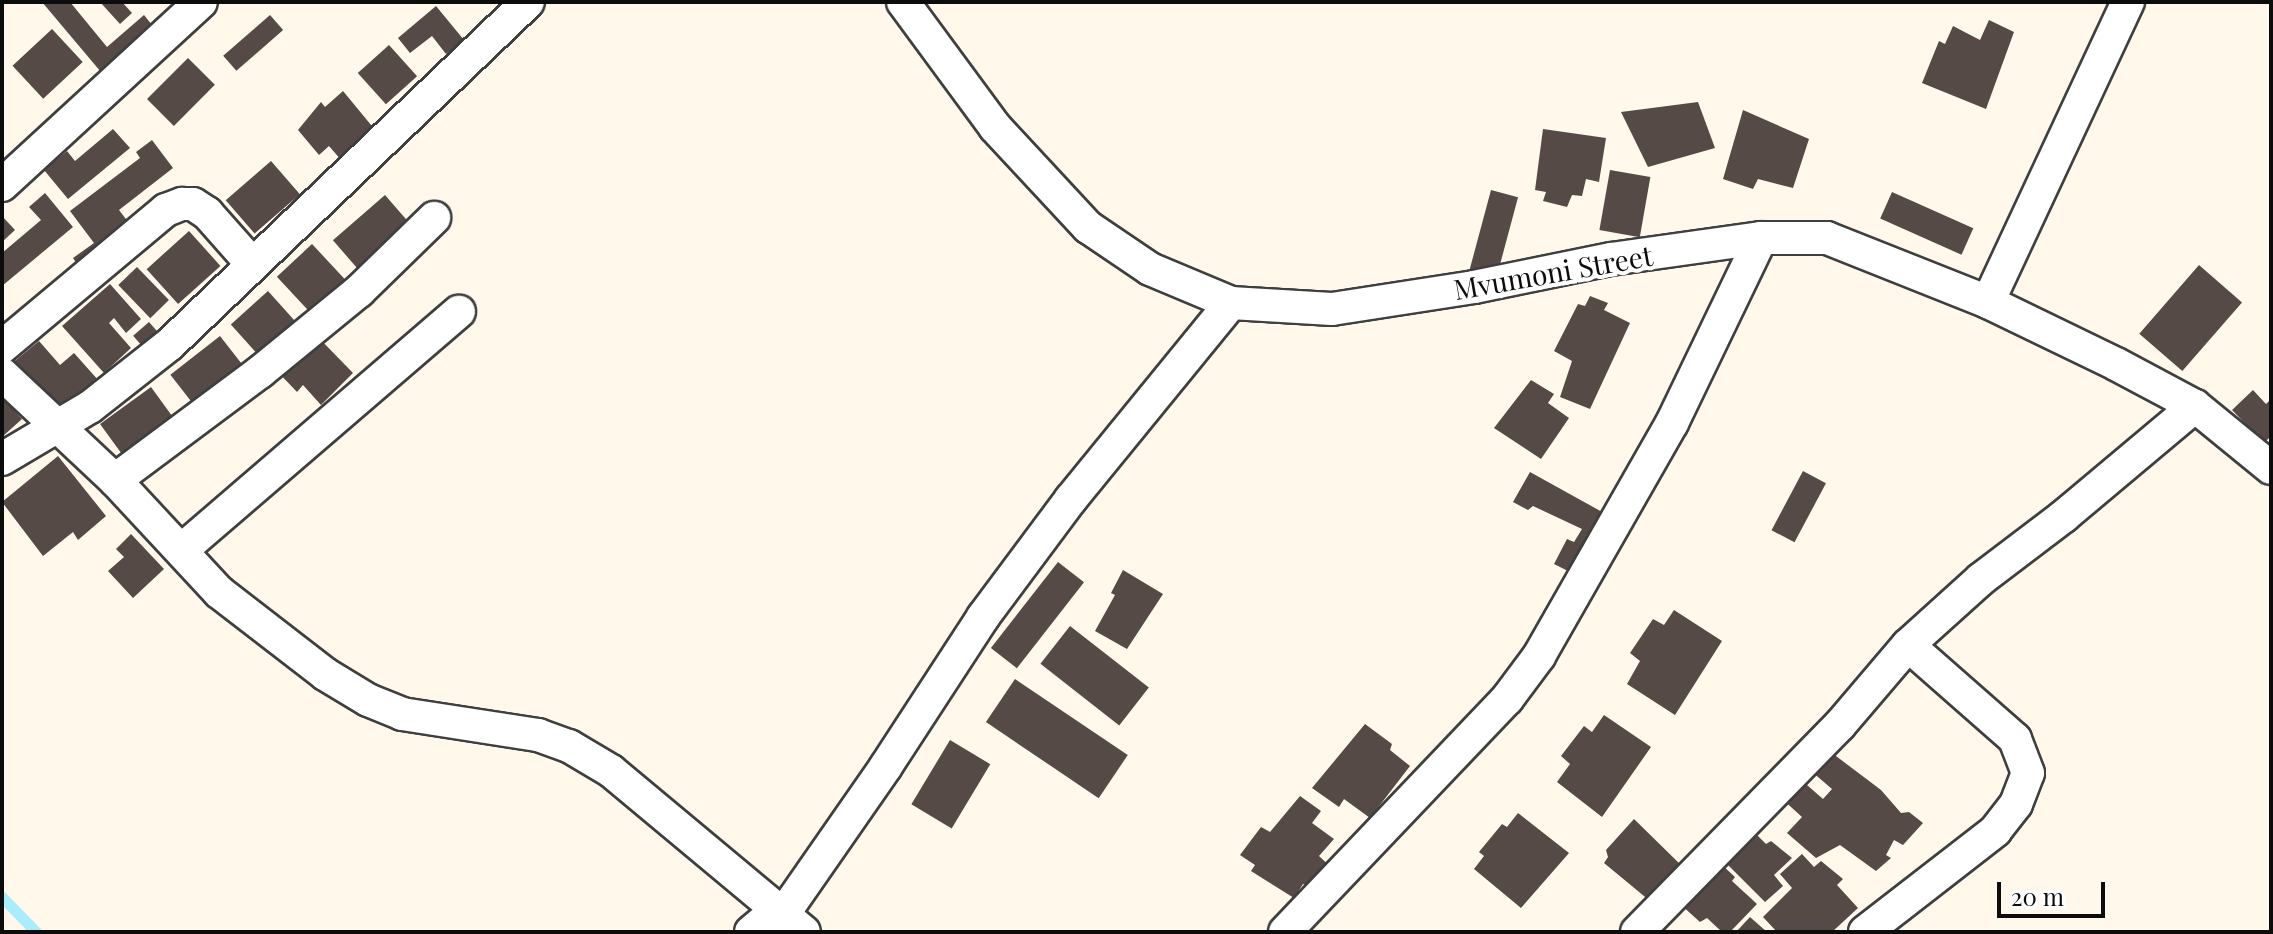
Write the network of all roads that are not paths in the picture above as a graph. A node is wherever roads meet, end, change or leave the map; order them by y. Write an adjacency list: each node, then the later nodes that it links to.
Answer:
1 (201, 2): 5 (street)
2 (528, 2): 8 (street)
3 (903, 2): 10 (street, Mvumoni Street)
4 (2128, 2): 9 (street)
5 (2, 185)
6 (434, 218): 18 (street)
7 (1761, 238): 9 (street, Mvumoni Street); 10 (street, Mvumoni Street); 23 (street)
8 (253, 265): 12 (street); 15 (street)
9 (1988, 302): 14 (street, Mvumoni Street)
10 (1231, 303): 21 (street)
11 (459, 312): 19 (street)
12 (2, 347)
13 (2, 374): 15 (street)
14 (2195, 406): 17 (street, Mvumoni Street); 20 (street)
15 (58, 425): 16 (street); 18 (street)
16 (2, 459)
17 (2271, 468)
18 (115, 480): 19 (street)
19 (183, 549): 21 (street)
20 (1908, 645): 24 (street); 25 (street)
21 (789, 918): 22 (street)
22 (751, 932)
23 (1285, 932)
24 (1637, 932)
25 (1865, 932)

